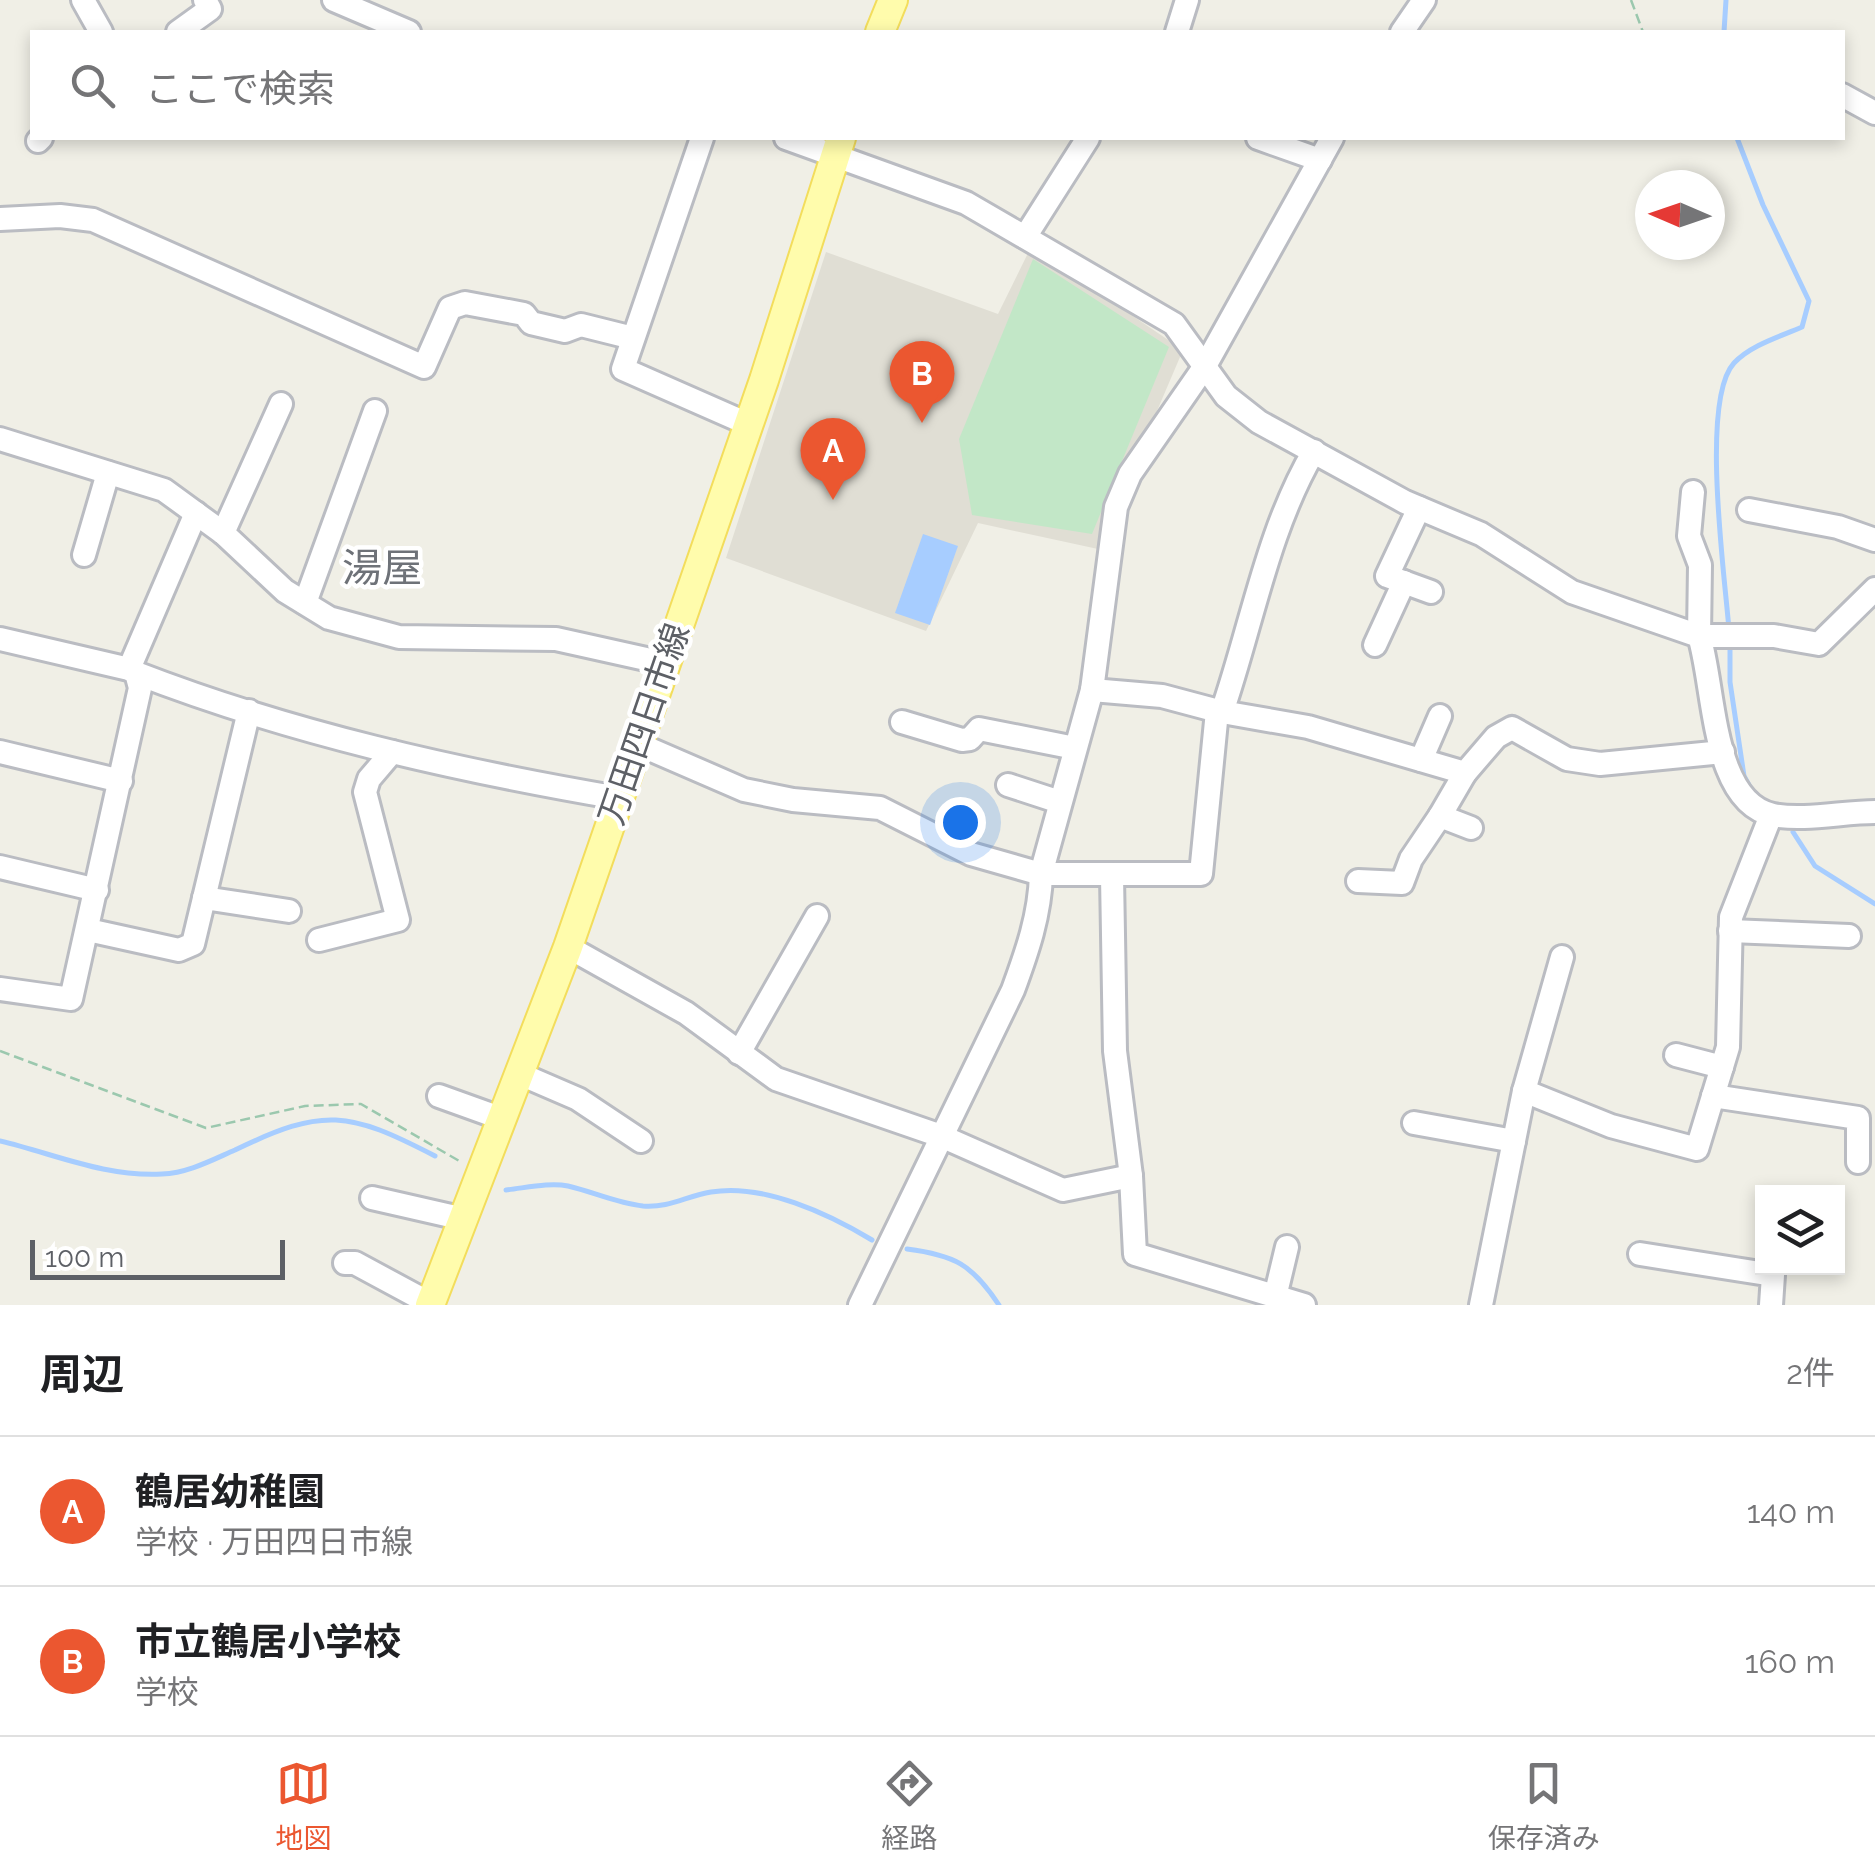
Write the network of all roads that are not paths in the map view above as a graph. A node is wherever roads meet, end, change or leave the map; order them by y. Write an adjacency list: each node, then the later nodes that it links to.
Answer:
1 (83, 0): 7 (street)
2 (205, 0): 8 (street)
3 (334, 0): 9 (street)
4 (893, 0): 10 (main road)
5 (1187, 0): 11 (street)
6 (1424, 0): 12 (street)
7 (100, 30)
8 (181, 30)
9 (398, 30)
10 (881, 30)
11 (1179, 30)
12 (1403, 30)
13 (1845, 98): 14 (street)
14 (1875, 113)
15 (701, 140): 24 (street)
16 (801, 140): 20 (street)
17 (1084, 140): 23 (street)
18 (1264, 140): 21 (street)
19 (1331, 140): 21 (street)
20 (838, 145): 23 (street); 28 (main road, 万田四日市線)
21 (1320, 160): 25 (street)
22 (0, 219): 24 (street)
23 (1025, 237): 25 (street)
24 (632, 338): 28 (street)
25 (1205, 366): 30 (street); 48 (street)
26 (281, 404): 36 (street)
27 (375, 411): 42 (street)
28 (748, 424): 46 (main road, 万田四日市線)
29 (0, 439): 31 (street)
30 (1314, 451): 33 (street); 50 (street)
31 (108, 473): 35 (street); 38 (street)
32 (1693, 492): 43 (street)
33 (1419, 508): 39 (street); 43 (street)
34 (1749, 510): 37 (street)
35 (196, 513): 36 (street); 47 (street)
36 (223, 533): 42 (street)
37 (1875, 540)
38 (84, 555)
39 (1404, 582): 41 (street); 45 (street)
40 (1875, 590): 43 (street)
41 (1431, 592)
42 (305, 603): 46 (street)
43 (1699, 636): 57 (street)
44 (0, 639): 47 (street)
45 (1375, 645)
46 (664, 663): 53 (main road, 万田四日市線)
47 (132, 671): 49 (street); 60 (street)
48 (1092, 690): 50 (street); 54 (street)
49 (248, 711): 56 (street); 73 (street)
50 (1219, 711): 58 (street); 70 (street)
51 (1440, 716): 58 (street)
52 (902, 722): 54 (street)
53 (638, 744): 62 (main road, 万田四日市線); 69 (street)
54 (1075, 748): 63 (street)
55 (0, 752): 60 (street)
56 (392, 752): 62 (street); 79 (street)
57 (1724, 752): 59 (street); 65 (street)
58 (1421, 760): 59 (street)
59 (1465, 773): 66 (street)
60 (121, 781): 72 (street)
61 (1008, 785): 63 (street)
62 (619, 798): 80 (main road, 万田四日市線)
63 (1060, 802): 69 (street)
64 (1875, 812): 65 (street)
65 (1771, 815): 77 (street)
66 (1440, 816): 67 (street); 71 (street)
67 (1471, 828)
68 (0, 867): 72 (street)
69 (1041, 874): 70 (street); 92 (street)
70 (1112, 876): 96 (street)
71 (1358, 881)
72 (97, 890): 76 (street)
73 (204, 898): 74 (street); 76 (street)
74 (289, 911)
75 (817, 916): 83 (street)
76 (88, 930): 82 (street)
77 (1730, 931): 78 (street); 85 (street)
78 (1849, 936)
79 (319, 940)
80 (568, 947): 83 (street); 86 (main road, 万田四日市線)
81 (1562, 957): 87 (street)
82 (0, 989)
83 (740, 1053): 92 (street)
84 (1676, 1055): 85 (street)
85 (1722, 1067): 89 (street)
86 (520, 1074): 90 (main road, 万田四日市線); 93 (street)
87 (1524, 1091): 89 (street); 94 (street)
88 (439, 1096): 90 (street)
89 (1712, 1096): 95 (street)
90 (503, 1119): 98 (main road, 万田四日市線)
91 (1414, 1123): 94 (street)
92 (941, 1136): 96 (street); 104 (street)
93 (640, 1141)
94 (1514, 1141): 106 (street)
95 (1858, 1162)
96 (1132, 1176): 102 (street)
97 (372, 1198): 98 (street)
98 (464, 1220): 103 (main road, 万田四日市線)
99 (1287, 1247): 102 (street)
100 (1640, 1254): 107 (street)
101 (345, 1263): 103 (street)
102 (1275, 1297): 105 (street)
103 (430, 1304)
104 (860, 1305)
105 (1304, 1305)
106 (1481, 1305)
107 (1771, 1305)

